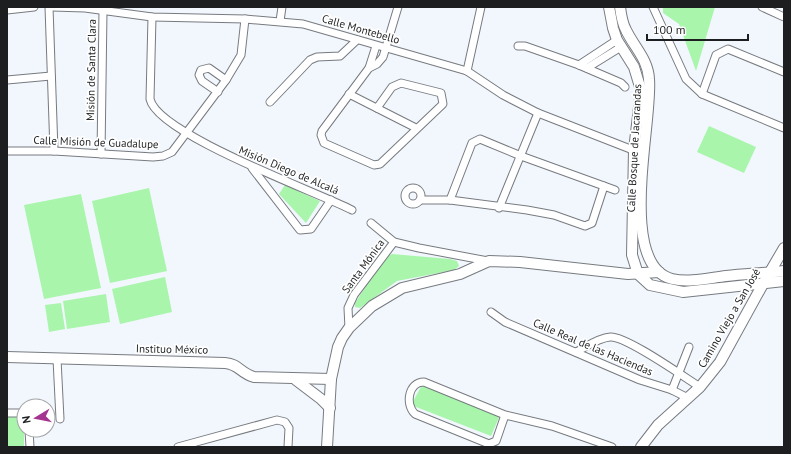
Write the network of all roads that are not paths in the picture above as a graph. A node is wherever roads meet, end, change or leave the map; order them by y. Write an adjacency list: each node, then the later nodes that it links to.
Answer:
1 (34, 7): 11 (street)
2 (51, 7): 13 (street, Calle Montebello); 29 (street)
3 (282, 7): 17 (street)
4 (393, 7): 18 (street)
5 (398, 7): 18 (street)
6 (481, 7): 27 (street)
7 (609, 7): 20 (street, Calle Bosque de Jacarandas)
8 (620, 7): 44 (street, Calle Bosque de Jacarandas)
9 (653, 7): 35 (street)
10 (762, 7): 15 (street)
11 (7, 10)
12 (120, 10): 13 (street, Calle Montebello); 14 (street, Calle Montebello)
13 (103, 11): 45 (street, Misión de Santa Clara)
14 (152, 17): 16 (street, Calle Montebello); 41 (street, Misión Diego de Alcalá)
15 (784, 17)
16 (245, 19): 17 (street, Calle Montebello); 31 (street, Calle Misión de Guadalupe)
17 (280, 21): 19 (street, Calle Montebello)
18 (393, 22): 23 (street)
19 (357, 40): 21 (street, Calle Montebello); 36 (street)
20 (619, 44): 24 (street); 26 (street); 44 (street, Calle Bosque de Jacarandas)
21 (376, 46): 23 (street, Calle Montebello); 25 (street)
22 (518, 46): 24 (street)
23 (387, 48): 25 (street); 27 (street, Calle Montebello)
24 (579, 65): 26 (street)
25 (369, 68): 34 (street)
26 (587, 68): 32 (street)
27 (467, 71): 38 (street, Calle Montebello)
28 (784, 72): 35 (street)
29 (51, 76): 30 (street); 43 (street)
30 (7, 80)
31 (226, 80): 33 (street, Calle Misión de Guadalupe); 33 (street)
32 (625, 87)
33 (218, 92): 41 (street, Calle Misión de Guadalupe)
34 (349, 94): 37 (street); 39 (street)
35 (702, 94): 40 (street)
36 (270, 102)
37 (377, 108): 39 (street); 39 (street)
38 (538, 113): 44 (street, Calle Montebello); 46 (street)
39 (416, 128)
40 (784, 128)
41 (187, 134): 45 (street, Calle Misión de Guadalupe); 47 (street, Misión Diego de Alcalá)
42 (7, 151): 43 (street, Calle Misión de Guadalupe)
43 (54, 151): 45 (street, Calle Misión de Guadalupe)
44 (639, 152): 60 (street, Calle Bosque de Jacarandas); 62 (street, Calle Bosque de Jacarandas)
45 (102, 154)
46 (521, 156): 48 (street); 52 (street); 53 (street)
47 (252, 168): 50 (street, Misión Diego de Alcalá); 50 (street)
48 (604, 186): 49 (street); 53 (street)
49 (615, 190)
50 (331, 200): 54 (street, Misión Diego de Alcalá)
51 (420, 200): 52 (street)
52 (450, 200): 53 (street)
53 (499, 208)
54 (352, 210)
55 (371, 223): 56 (street)
56 (394, 242): 58 (street); 68 (street, Santa Mónica)
57 (784, 248): 61 (street, Camino Viejo a San José)
58 (489, 261): 62 (street); 68 (street)
59 (784, 271): 61 (street)
60 (659, 272): 61 (street); 62 (street)
61 (769, 273): 64 (street, Camino Viejo a San José)
62 (638, 274): 65 (street)
63 (784, 281): 64 (street)
64 (763, 284): 65 (street); 66 (street, Camino Viejo a San José)
65 (742, 286): 66 (street)
66 (752, 304): 76 (street, Camino Viejo a San José)
67 (491, 312): 70 (street, Calle Real de las Haciendas)
68 (349, 328): 74 (street)
69 (689, 347): 73 (street)
70 (576, 352): 73 (street); 77 (street, Calle Real de las Haciendas)
71 (7, 358): 72 (street, Instituo México)
72 (56, 359): 75 (street, Instituo México); 81 (street)
73 (679, 373): 76 (street); 77 (street)
74 (331, 379): 75 (street, Instituo México); 79 (street)
75 (296, 380): 79 (street)
76 (700, 387): 78 (street, Camino Viejo a San José)
77 (672, 390): 78 (street, Calle Real de las Haciendas)
78 (688, 398): 86 (street, Camino Viejo a San José)
79 (330, 408): 84 (street)
80 (505, 414): 80 (street); 85 (street)
81 (60, 419)
82 (182, 446): 83 (street)
83 (288, 447)
84 (327, 447)
85 (612, 447)
86 (641, 447)

